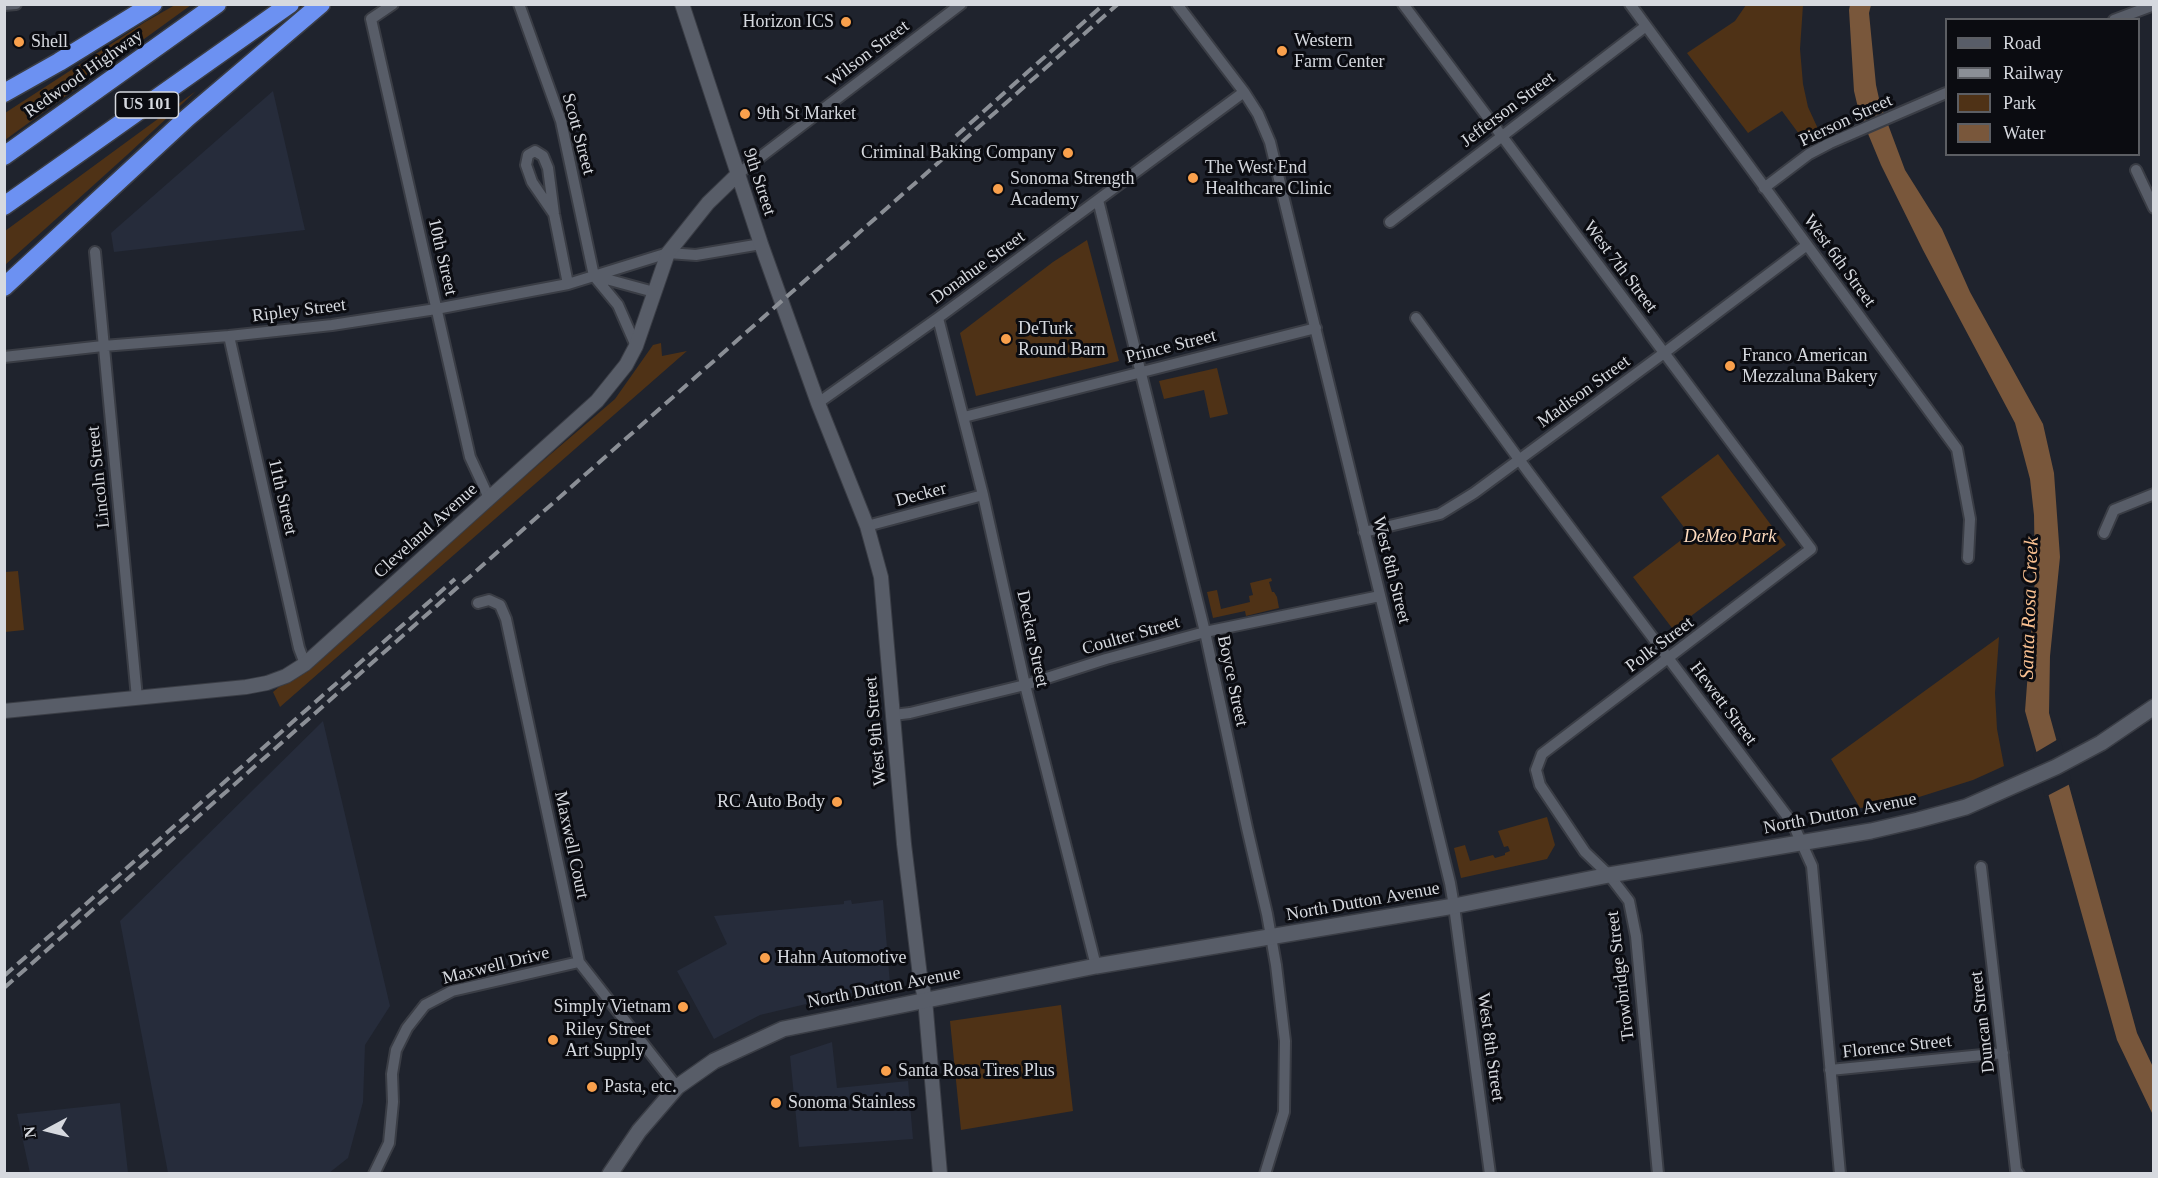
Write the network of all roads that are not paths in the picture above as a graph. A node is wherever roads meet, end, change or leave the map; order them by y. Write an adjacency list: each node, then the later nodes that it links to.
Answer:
1 (16, 4): 14 (street)
2 (153, 4): 18 (highway)
3 (217, 4): 21 (highway, Redwood Highway / US 101)
4 (290, 4): 26 (highway, US 101)
5 (321, 4): 36 (highway)
6 (393, 4): 39 (street, 10th Street)
7 (519, 4): 34 (street, Scott Street)
8 (682, 4): 23 (street, 9th Street)
9 (960, 4): 23 (street, Wilson Street)
10 (1177, 4): 17 (street, West 8th Street)
11 (1403, 4): 20 (street, West 7th Street)
12 (1630, 4): 16 (street, West 6th Street)
13 (2154, 5): 15 (street)
14 (4, 6)
15 (2119, 18)
16 (1646, 26): 20 (street, Jefferson Street); 24 (street, West 6th Street)
17 (1244, 92): 25 (street, Donahue Street); 42 (street, West 8th Street)
18 (4, 93)
19 (1945, 94): 24 (street, Pierson Street)
20 (1501, 136): 29 (street, Jefferson Street); 46 (street, West 7th Street)
21 (4, 156)
22 (2136, 170): 27 (street)
23 (738, 174): 30 (street, 9th Street); 33 (street, Cleveland Avenue)
24 (1764, 188): 31 (street, West 6th Street)
25 (1098, 200): 40 (street, Donahue Street); 48 (street, Boyce Street)
26 (4, 206)
27 (2154, 208)
28 (554, 214): 28 (street); 35 (street)
29 (1390, 222)
30 (761, 244): 33 (street, Ripley Street); 38 (street, 9th Street)
31 (1807, 245): 46 (street, Madison Street); 59 (street, West 6th Street)
32 (94, 252): 44 (street, Lincoln Street)
33 (668, 253): 34 (street, Ripley Street); 37 (street, Cleveland Avenue)
34 (594, 276): 35 (street, Ripley Street); 37 (street); 45 (street)
35 (568, 284): 39 (street, Ripley Street)
36 (4, 287)
37 (654, 292): 45 (street, Cleveland Avenue)
38 (782, 302): 49 (street, West 9th Street)
39 (436, 309): 43 (street, Ripley Street); 54 (street, 10th Street)
40 (938, 318): 49 (street, Donahue Street); 50 (street, Decker Street)
41 (1416, 318): 51 (street, Hewett Street)
42 (1316, 328): 48 (street, Prince Street); 56 (street, West 8th Street)
43 (229, 336): 44 (street, Ripley Street); 64 (street, 11th Street)
44 (103, 346): 47 (street, Ripley Street); 66 (street, Lincoln Street)
45 (636, 346): 54 (street, Cleveland Avenue)
46 (1664, 353): 51 (street, Madison Street); 58 (street, West 7th Street)
47 (4, 357)
48 (1141, 371): 50 (street, Prince Street); 62 (street, Boyce Street)
49 (818, 403): 55 (street, West 9th Street)
50 (964, 417): 53 (street, Decker Street)
51 (1520, 460): 56 (street, Madison Street); 63 (street, Hewett Street)
52 (2154, 494): 57 (street)
53 (983, 495): 55 (street, Decker); 65 (street, Decker Street)
54 (489, 498): 64 (street, Cleveland Avenue)
55 (867, 526): 69 (street, West 9th Street)
56 (1364, 532): 60 (street, West 8th Street)
57 (2104, 533)
58 (1811, 549): 63 (street, Polk Street)
59 (1968, 558)
60 (1380, 596): 62 (street, Coulter Street); 74 (street, West 8th Street)
61 (478, 603): 76 (street, Maxwell Court)
62 (1205, 632): 65 (street, Coulter Street); 75 (street, Boyce Street)
63 (1668, 660): 70 (street, Polk Street); 71 (street, Hewett Street)
64 (305, 664): 66 (street, Cleveland Avenue)
65 (1025, 686): 69 (street, Coulter Street); 77 (street, Decker Street)
66 (137, 698): 68 (street, Cleveland Avenue)
67 (2154, 707): 71 (main road, North Dutton Avenue)
68 (4, 711)
69 (893, 715): 78 (street, West 9th Street)
70 (1536, 770): 73 (street, Trowbridge Street)
71 (1801, 842): 73 (main road, North Dutton Avenue); 80 (street, Hewett Street)
72 (1981, 867): 79 (street, Duncan Street)
73 (1609, 875): 74 (main road, North Dutton Avenue); 87 (street, Trowbridge Street)
74 (1454, 906): 75 (main road, North Dutton Avenue); 86 (street, West 8th Street)
75 (1271, 938): 77 (main road, North Dutton Avenue); 85 (street, Boyce Street)
76 (579, 962): 81 (street, Maxwell Court); 82 (street, Maxwell Drive)
77 (1096, 966): 78 (main road, North Dutton Avenue)
78 (925, 999): 81 (main road, North Dutton Avenue); 84 (street, West 9th Street)
79 (2003, 1053): 80 (street, Florence Street); 89 (street, Duncan Street)
80 (1830, 1070): 88 (street, Hewett Street)
81 (677, 1087): 83 (main road, North Dutton Avenue)
82 (374, 1173)
83 (610, 1173)
84 (940, 1173)
85 (1265, 1173)
86 (1490, 1173)
87 (1658, 1173)
88 (1840, 1173)
89 (2019, 1173)

